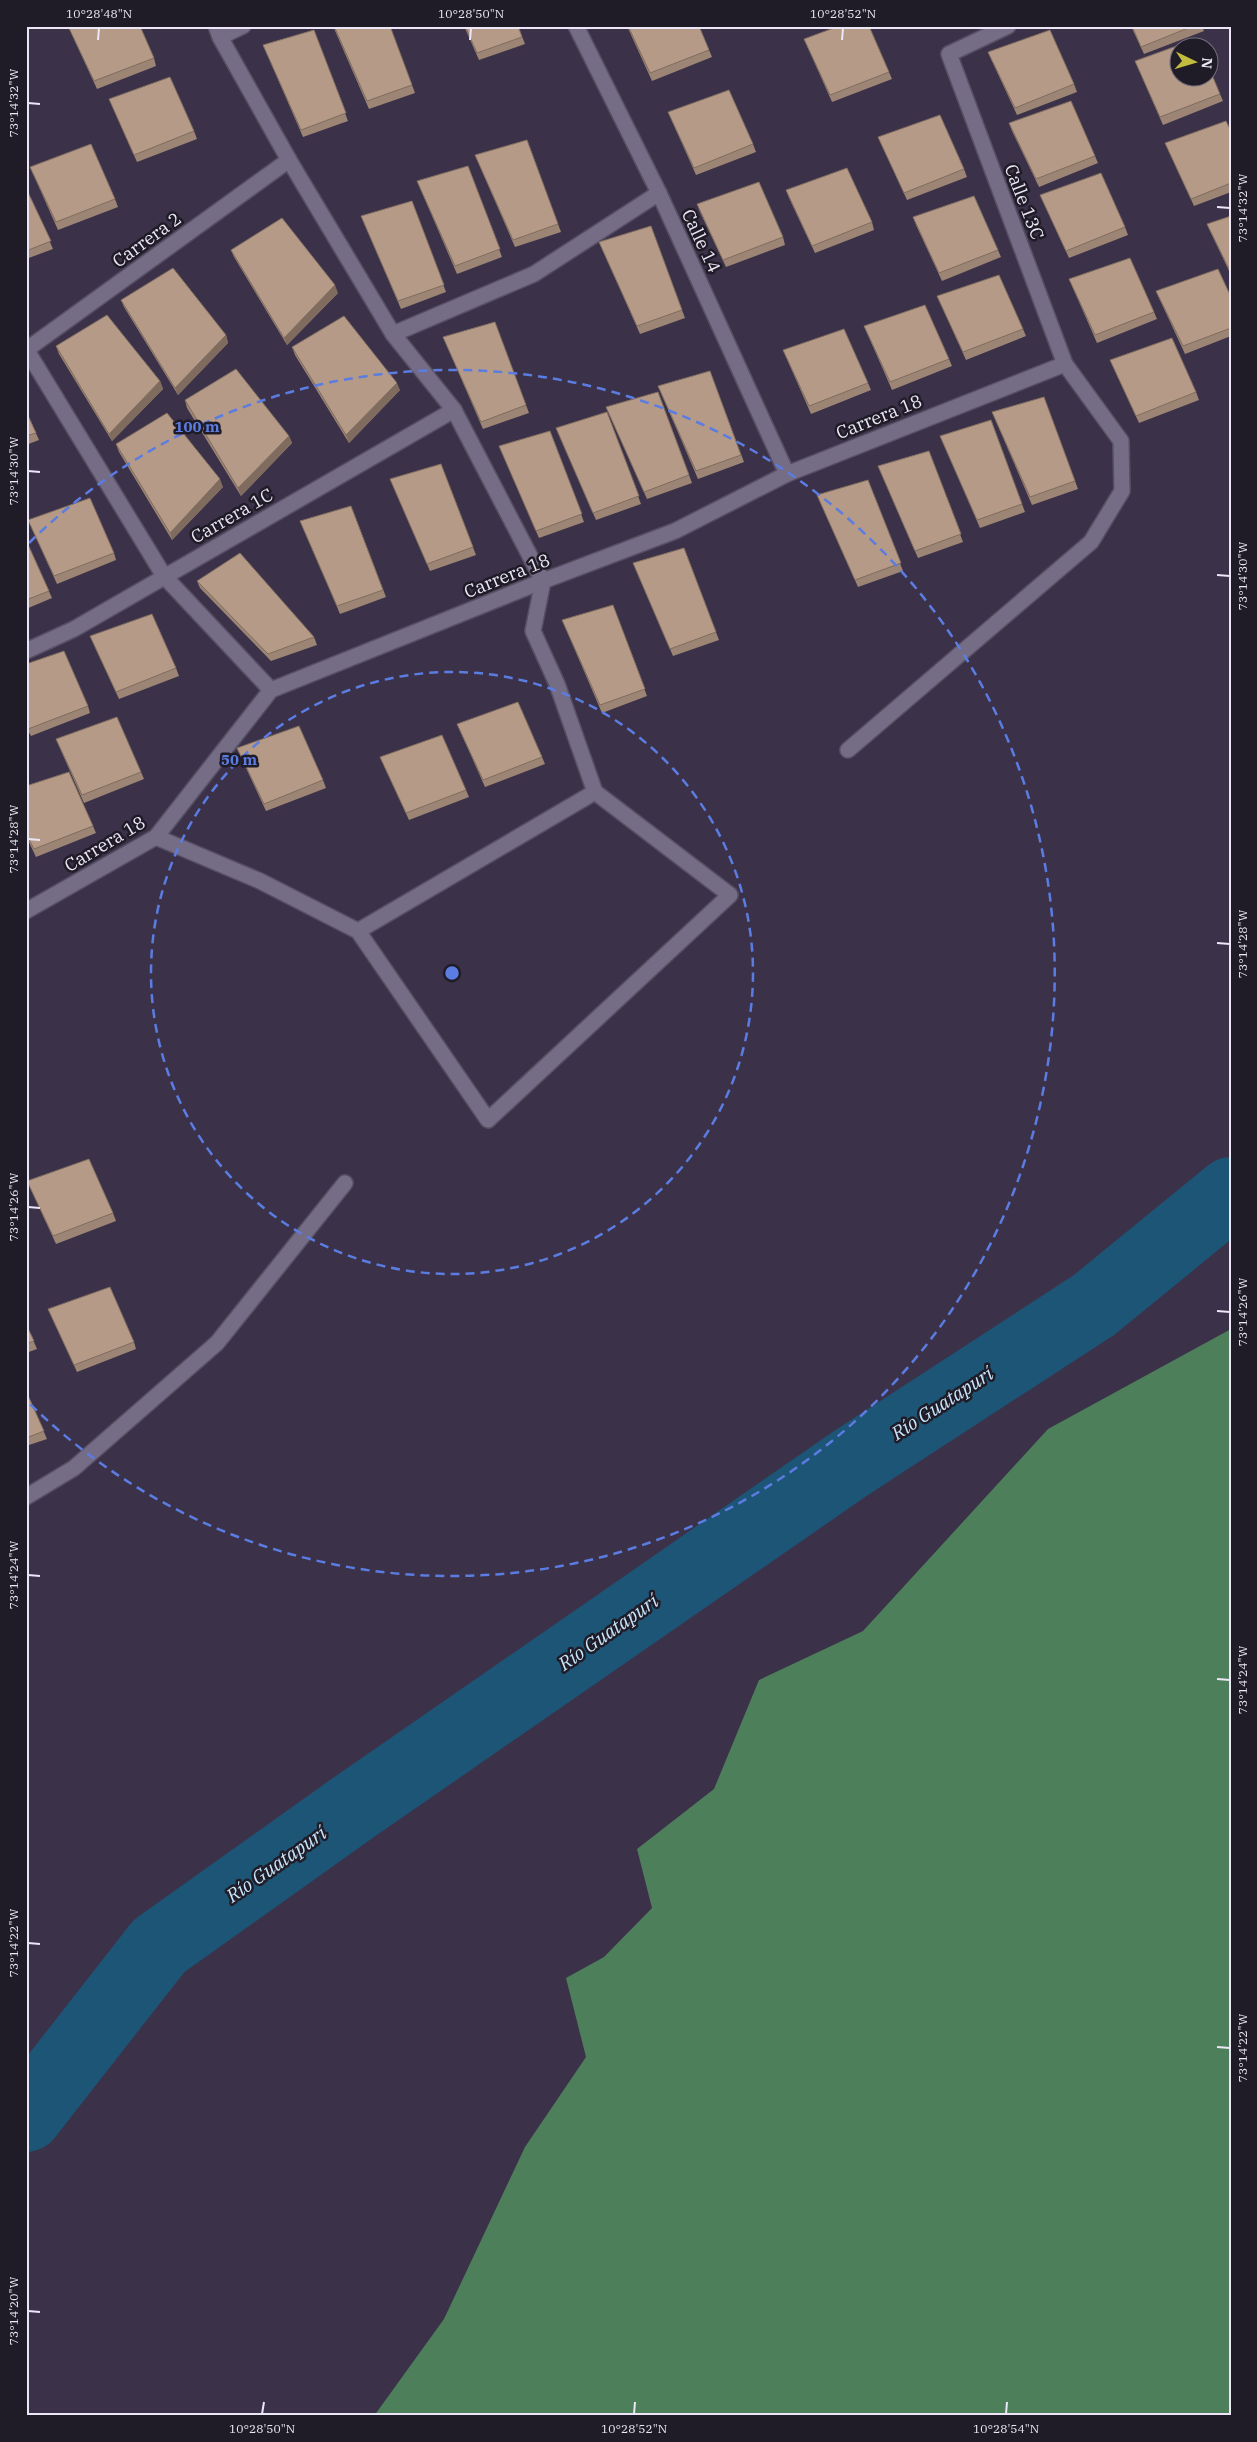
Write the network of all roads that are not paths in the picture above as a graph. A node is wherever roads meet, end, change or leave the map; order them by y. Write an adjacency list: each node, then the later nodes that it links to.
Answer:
1 (243, 26): 4 (street)
2 (576, 26): 6 (street, Calle 14)
3 (1008, 26): 9 (street, Calle 13C)
4 (218, 32): 5 (street)
5 (289, 160): 7 (street); 8 (street, Carrera 2)
6 (659, 193): 7 (street); 11 (street, Calle 14)
7 (393, 334): 10 (street)
8 (26, 350): 12 (street)
9 (1065, 364): 11 (street, Carrera 18); 16 (street, Calle 13C)
10 (454, 410): 12 (street, Carrera 1C); 13 (street)
11 (787, 474): 13 (street, Carrera 18)
12 (164, 576): 14 (street, Carrera 1C); 15 (street)
13 (543, 581): 15 (street, Carrera 18); 17 (street)
14 (26, 651)
15 (271, 690): 18 (street, Carrera 18)
16 (848, 750)
17 (595, 792): 20 (street); 20 (street)
18 (156, 837): 19 (street, Carrera 18); 20 (street)
19 (26, 911)
20 (358, 930)
21 (345, 1183): 22 (street)
22 (26, 1497)

